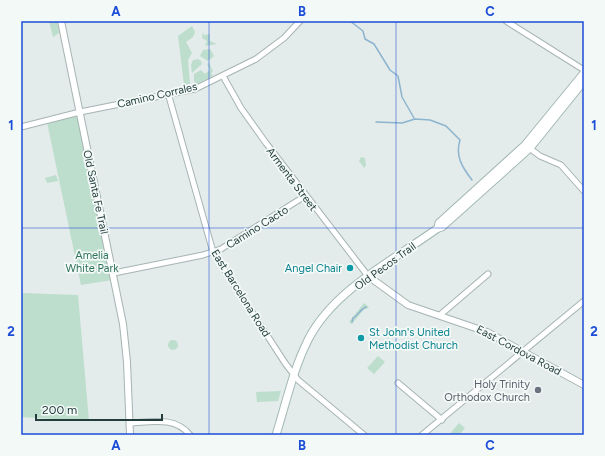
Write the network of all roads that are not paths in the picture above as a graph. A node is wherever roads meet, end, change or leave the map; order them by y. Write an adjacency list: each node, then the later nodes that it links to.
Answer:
1 (61, 21): 8 (street, Old Santa Fe Trail)
2 (300, 21): 5 (street, Camino Corrales)
3 (506, 21): 4 (street)
4 (584, 71): 10 (main road, Old Pecos Trail)
5 (223, 76): 7 (street, Camino Corrales); 12 (street, Armenta Street)
6 (584, 81): 10 (main road, Old Pecos Trail)
7 (168, 94): 8 (street, Camino Corrales); 13 (street, East Barcelona Road)
8 (80, 112): 9 (street, Camino Corrales); 14 (street, Old Santa Fe Trail)
9 (21, 127)
10 (527, 147): 11 (street); 16 (main road, Old Pecos Trail)
11 (584, 191)
12 (305, 196): 13 (street, Camino Cacto); 16 (street, Armenta Street)
13 (213, 252): 14 (street, Camino Cacto); 20 (street, East Barcelona Road)
14 (114, 273): 24 (street, Old Santa Fe Trail)
15 (488, 274): 18 (street)
16 (368, 276): 18 (street, East Cordova Road); 20 (main road, Old Pecos Trail)
17 (584, 301): 19 (street)
18 (440, 315): 19 (street, East Cordova Road)
19 (523, 352): 22 (street, East Cordova Road); 23 (street)
20 (294, 375): 27 (main road, Old Pecos Trail); 28 (street, East Barcelona Road)
21 (398, 383): 23 (street)
22 (584, 385)
23 (442, 420): 29 (street)
24 (130, 423): 25 (street, Old Santa Fe Trail); 26 (street)
25 (130, 435)
26 (190, 435)
27 (276, 435)
28 (364, 435)
29 (422, 435)

